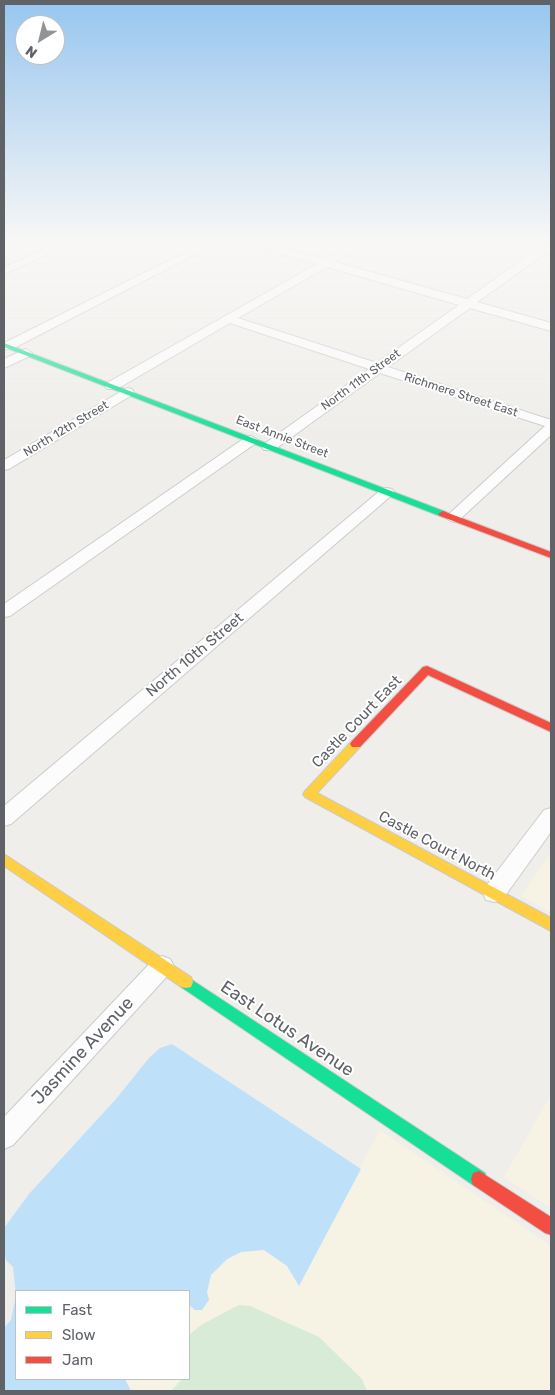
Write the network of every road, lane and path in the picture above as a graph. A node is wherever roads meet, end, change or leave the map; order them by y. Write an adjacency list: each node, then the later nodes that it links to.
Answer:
1 (82, 308): 7 (street)
2 (247, 308): 5 (street, North 12th Street)
3 (464, 308): 10 (street, North 11th Street)
4 (484, 308): 6 (street)
5 (228, 319): 10 (street, Richmere Street East); 11 (street, North 12th Street)
6 (551, 327)
7 (6, 346): 8 (street, East Annie Street)
8 (26, 353): 9 (street); 11 (street, East Annie Street)
9 (4, 364)
10 (379, 368): 13 (street, Richmere Street East); 16 (street, North 11th Street)
11 (112, 386): 12 (street, East Annie Street)
12 (127, 392): 15 (street, East Annie Street); 17 (street, North 12th Street)
13 (551, 424)
14 (551, 428): 19 (street)
15 (251, 440): 16 (street, East Annie Street); 21 (street)
16 (269, 447): 18 (street, East Annie Street)
17 (4, 466)
18 (387, 492): 19 (street, East Annie Street); 25 (street, North 10th Street)
19 (454, 518): 20 (street, East Annie Street)
20 (551, 555)
21 (4, 612)
22 (551, 728): 23 (street, Castle Court East)
23 (309, 794): 27 (street, Castle Court North)
24 (551, 816): 27 (street)
25 (4, 818)
26 (4, 859): 29 (street, East Lotus Avenue)
27 (494, 893): 28 (street, Castle Court North)
28 (551, 925)
29 (162, 966): 30 (street, Jasmine Avenue); 31 (street, East Lotus Avenue)
30 (4, 1136)
31 (551, 1227)

